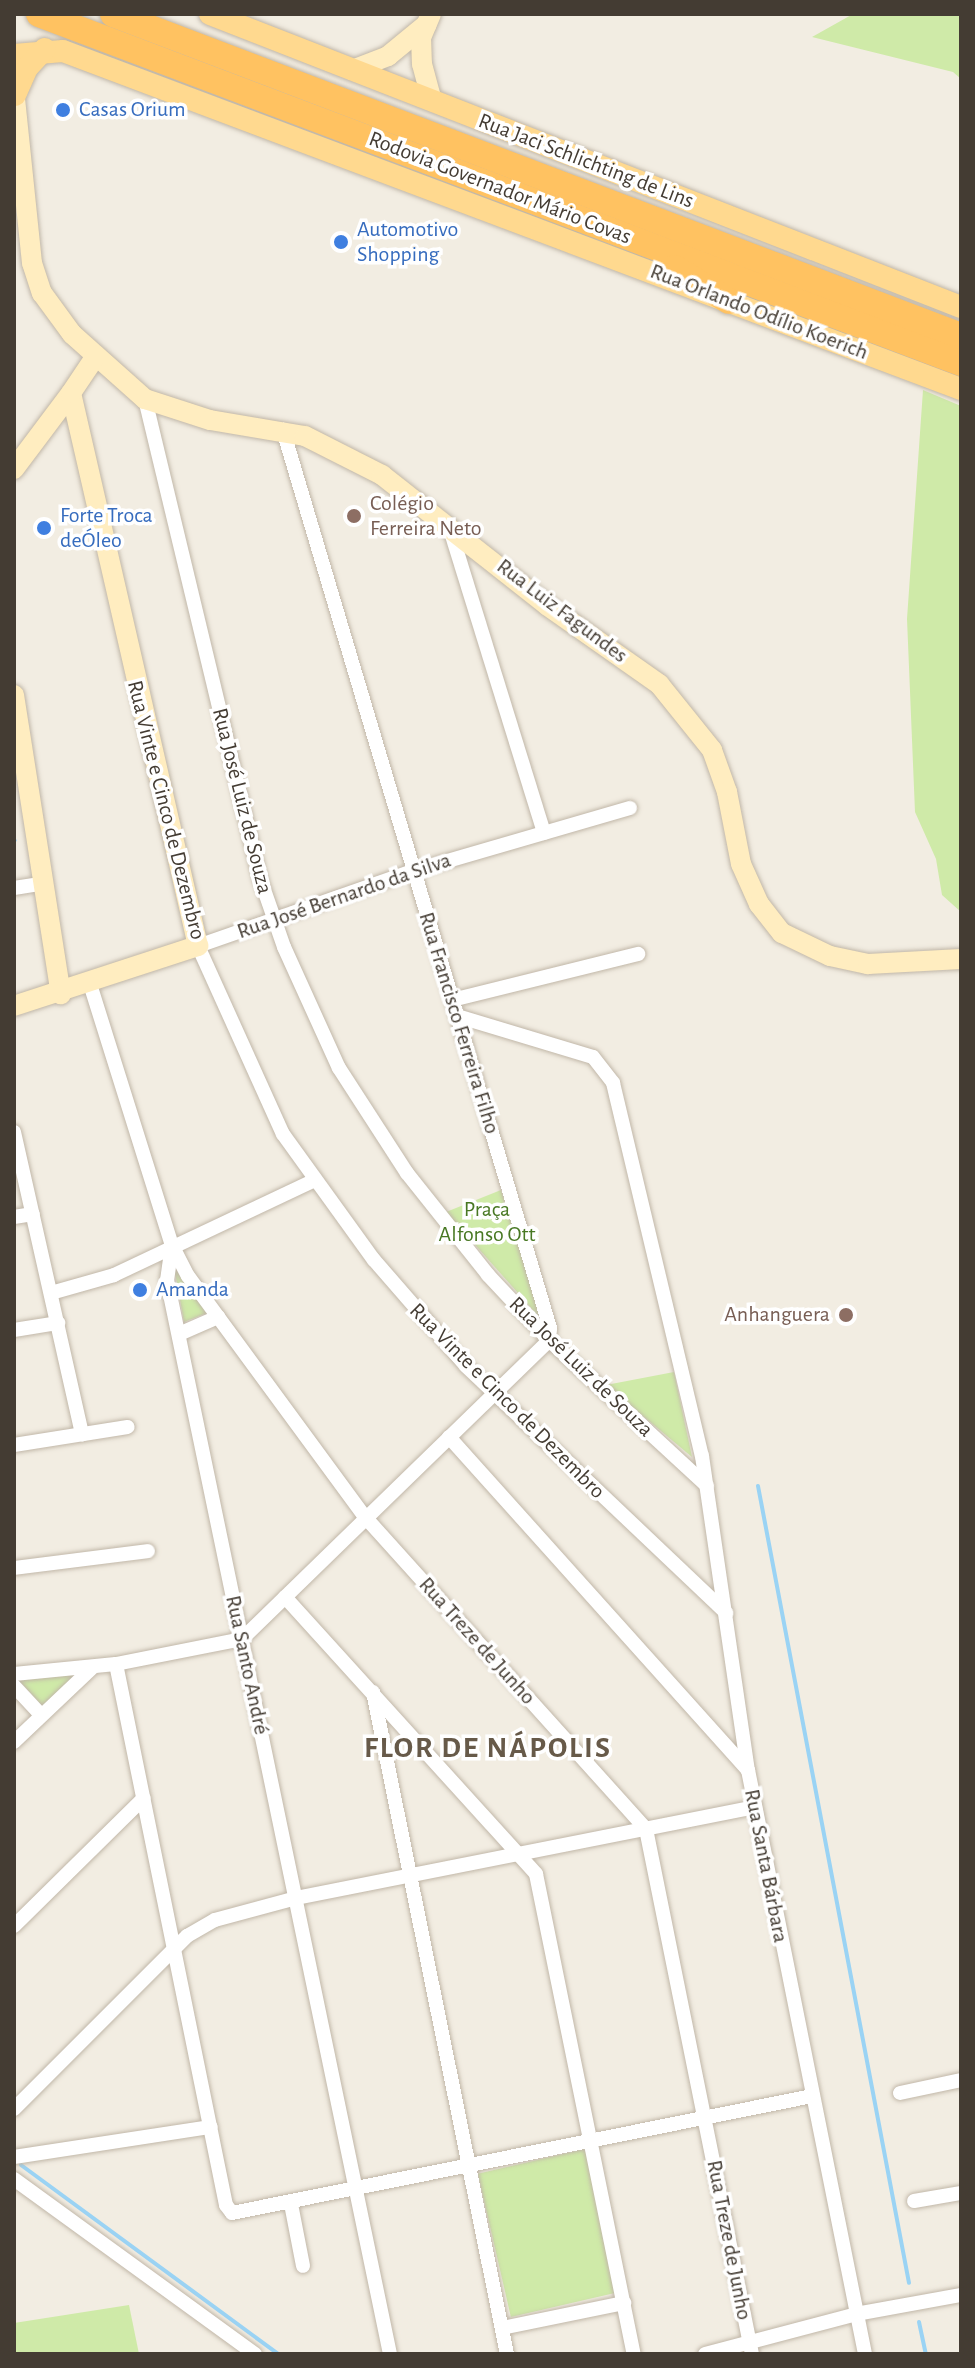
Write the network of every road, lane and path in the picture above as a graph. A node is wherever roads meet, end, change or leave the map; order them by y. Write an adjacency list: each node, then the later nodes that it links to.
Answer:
1 (39, 14): 11 (highway, Rodovia Governador Mário Covas)
2 (113, 14): 14 (highway, Rodovia Governador Mário Covas)
3 (210, 14): 7 (main road, Rua Jaci Schlichting de Lins)
4 (429, 19): 7 (main road); 9 (main road)
5 (45, 49): 6 (main road, Rua Orlando Odílio Koerich); 8 (main road); 12 (main road, Rua Orlando Odílio Koerich)
6 (14, 55)
7 (352, 70): 9 (main road, Rua Jaci Schlichting de Lins)
8 (15, 92): 10 (main road, Rua Luiz Fagundes)
9 (432, 101): 13 (main road, Rua Jaci Schlichting de Lins)
10 (19, 220): 15 (main road, Rua Luiz Fagundes)
11 (617, 233): 12 (highway); 16 (highway, Rodovia Governador Mário Covas)
12 (729, 301): 17 (main road, Rua Orlando Odílio Koerich)
13 (961, 307)
14 (961, 336)
15 (96, 356): 18 (main road); 19 (main road, Rua Luiz Fagundes)
16 (961, 363)
17 (961, 389)
18 (71, 393): 21 (main road); 30 (main road, Rua Vinte e Cinco de Dezembro)
19 (145, 399): 20 (main road, Rua Luiz Fagundes); 29 (street, Rua José Luiz de Souza)
20 (283, 430): 22 (main road, Rua Luiz Fagundes); 26 (street, Rua Francisco Ferreira Filho)
21 (14, 469)
22 (449, 525): 25 (street); 32 (main road, Rua Luiz Fagundes)
23 (14, 695): 27 (main road)
24 (630, 808): 25 (street, Rua José Bernardo da Silva)
25 (544, 833): 26 (street, Rua José Bernardo da Silva)
26 (413, 871): 29 (street, Rua José Bernardo da Silva); 35 (street, Rua Francisco Ferreira Filho)
27 (44, 883): 28 (street); 34 (main road)
28 (14, 888)
29 (273, 919): 30 (street, Rua José Bernardo da Silva); 48 (street, Rua José Luiz de Souza)
30 (198, 946): 33 (main road, Rua José Bernardo da Silva); 39 (street, Rua Vinte e Cinco de Dezembro)
31 (638, 954): 35 (street)
32 (961, 959)
33 (90, 984): 34 (main road, Rua José Bernardo da Silva); 42 (street, Rua Santo André)
34 (61, 994): 36 (main road, Rua José Bernardo da Silva)
35 (452, 1000): 37 (street, Rua Francisco Ferreira Filho)
36 (14, 1006)
37 (457, 1016): 48 (street, Rua Francisco Ferreira Filho); 54 (street)
38 (14, 1132): 40 (street)
39 (313, 1181): 42 (street); 49 (street, Rua Vinte e Cinco de Dezembro)
40 (33, 1214): 41 (street); 43 (street)
41 (14, 1217)
42 (172, 1245): 43 (street); 44 (street, Rua Treze de Junho); 47 (street, Rua Santo André)
43 (51, 1293): 45 (street)
44 (218, 1317): 47 (street); 55 (street, Rua Treze de Junho)
45 (58, 1323): 46 (street); 51 (street)
46 (14, 1330)
47 (179, 1334): 60 (street, Rua Santo André)
48 (549, 1340): 49 (street); 54 (street, Rua José Luiz de Souza)
49 (494, 1393): 52 (street); 59 (street, Rua Vinte e Cinco de Dezembro)
50 (128, 1427): 51 (street)
51 (82, 1434): 53 (street)
52 (449, 1437): 55 (street); 68 (street, Rua Santa Bárbara)
53 (14, 1445)
54 (707, 1486): 59 (street)
55 (366, 1518): 58 (street); 71 (street, Rua Treze de Junho)
56 (148, 1551): 57 (street)
57 (14, 1568)
58 (285, 1597): 60 (street); 65 (street)
59 (726, 1613): 68 (street)
60 (242, 1639): 61 (street); 74 (street, Rua Santo André)
61 (116, 1664): 62 (street); 69 (street)
62 (93, 1667): 63 (street); 66 (street)
63 (14, 1674)
64 (14, 1686): 66 (street)
65 (373, 1692): 72 (street); 73 (street)
66 (41, 1715): 67 (street)
67 (14, 1742)
68 (748, 1770): 70 (street, Rua Santa Bárbara)
69 (144, 1798): 75 (street); 76 (street)
70 (754, 1807): 71 (street); 79 (street, Rua Santa Bárbara)
71 (646, 1829): 72 (street); 81 (street, Rua Treze de Junho)
72 (520, 1853): 73 (street); 83 (street)
73 (410, 1875): 74 (street); 85 (street)
74 (296, 1898): 76 (street); 87 (street, Rua Santo André)
75 (14, 1926)
76 (176, 1951): 80 (street); 82 (street)
77 (961, 2080): 78 (street)
78 (900, 2093)
79 (812, 2096): 81 (street); 94 (street, Rua Santa Bárbara)
80 (14, 2109)
81 (704, 2118): 83 (street); 96 (street, Rua Treze de Junho)
82 (211, 2127): 84 (street); 90 (street)
83 (591, 2142): 85 (street); 93 (street)
84 (14, 2157)
85 (469, 2167): 87 (street); 95 (street)
86 (14, 2179): 97 (street)
87 (356, 2190): 90 (street); 98 (street, Rua Santo André)
88 (961, 2193): 89 (street)
89 (914, 2201)
90 (291, 2204): 91 (street)
91 (303, 2266)
92 (961, 2295): 94 (street)
93 (624, 2303): 95 (street); 100 (street)
94 (856, 2314): 96 (street); 102 (street, Rua Santa Bárbara)
95 (502, 2328): 99 (street)
96 (751, 2349): 101 (street)
97 (255, 2354)
98 (390, 2354)
99 (507, 2354)
100 (634, 2354)
101 (705, 2354)
102 (865, 2354)

